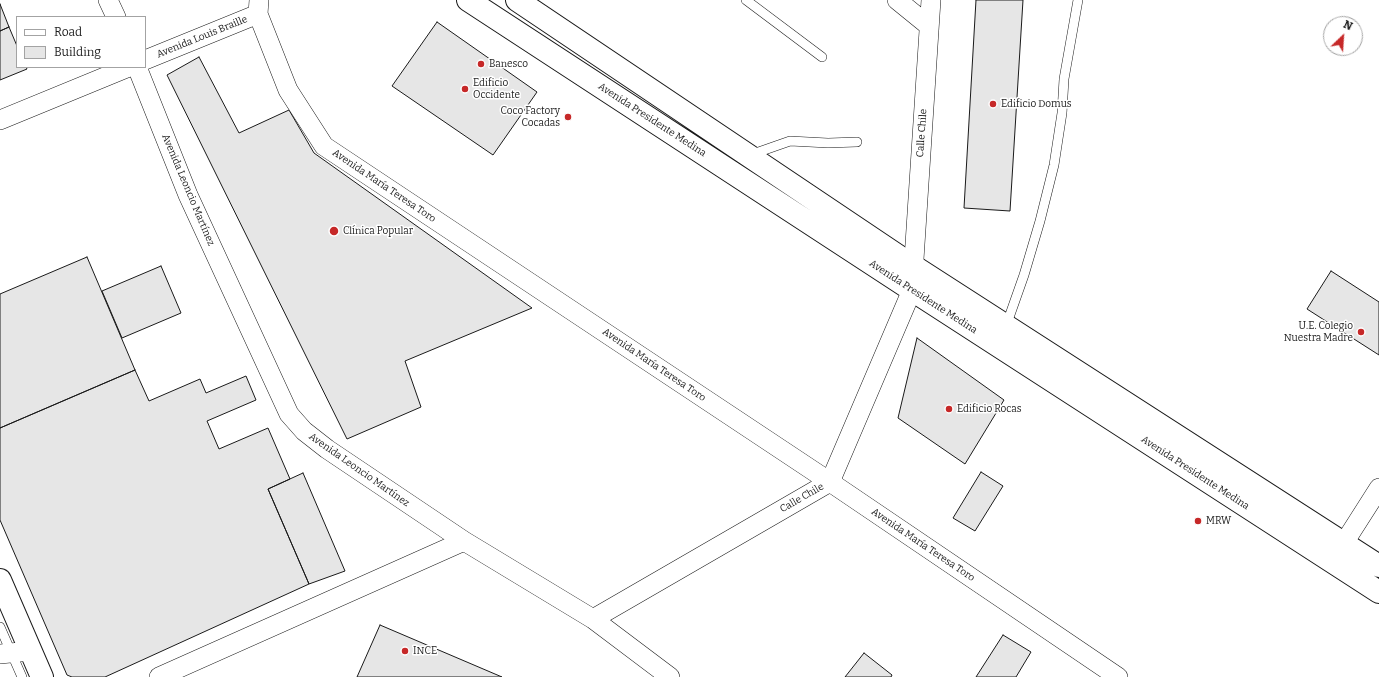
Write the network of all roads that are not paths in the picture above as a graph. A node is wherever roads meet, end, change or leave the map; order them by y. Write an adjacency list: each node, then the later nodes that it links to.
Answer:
1 (108, 0): 9 (street)
2 (518, 0): 17 (street, Avenida Presidente Medina)
3 (746, 0): 11 (lane)
4 (897, 0): 10 (street)
5 (931, 0): 10 (street, Calle Chile)
6 (1078, 0): 20 (lane)
7 (478, 3): 19 (street, Avenida Presidente Medina)
8 (258, 7): 12 (street, Avenida Louis Braille); 21 (street, Avenida María Teresa Toro)
9 (116, 16)
10 (929, 26): 18 (street, Calle Chile)
11 (822, 57)
12 (146, 60)
13 (127, 68): 15 (street)
14 (137, 68): 23 (street, Avenida Leoncio Martínez)
15 (0, 120)
16 (857, 142): 17 (lane)
17 (748, 156): 18 (street, Avenida Presidente Medina)
18 (913, 266): 19 (street, Calle Chile); 20 (street, Avenida Presidente Medina)
19 (912, 290): 21 (street, Calle Chile); 27 (street, Avenida Presidente Medina)
20 (1006, 326): 24 (street, Avenida Presidente Medina)
21 (830, 482): 28 (street, Calle Chile); 35 (street, Avenida María Teresa Toro)
22 (1379, 488): 24 (street)
23 (464, 542): 28 (street, Avenida Leoncio Martínez); 33 (street)
24 (1344, 543): 25 (street, Avenida Presidente Medina)
25 (1379, 566)
26 (0, 580): 30 (street)
27 (1379, 592)
28 (593, 619): 34 (street, Avenida Leoncio Martínez)
29 (0, 627): 30 (lane)
30 (14, 652): 31 (lane); 32 (street)
31 (22, 677)
32 (42, 677)
33 (159, 677)
34 (670, 677)
35 (1118, 677)

